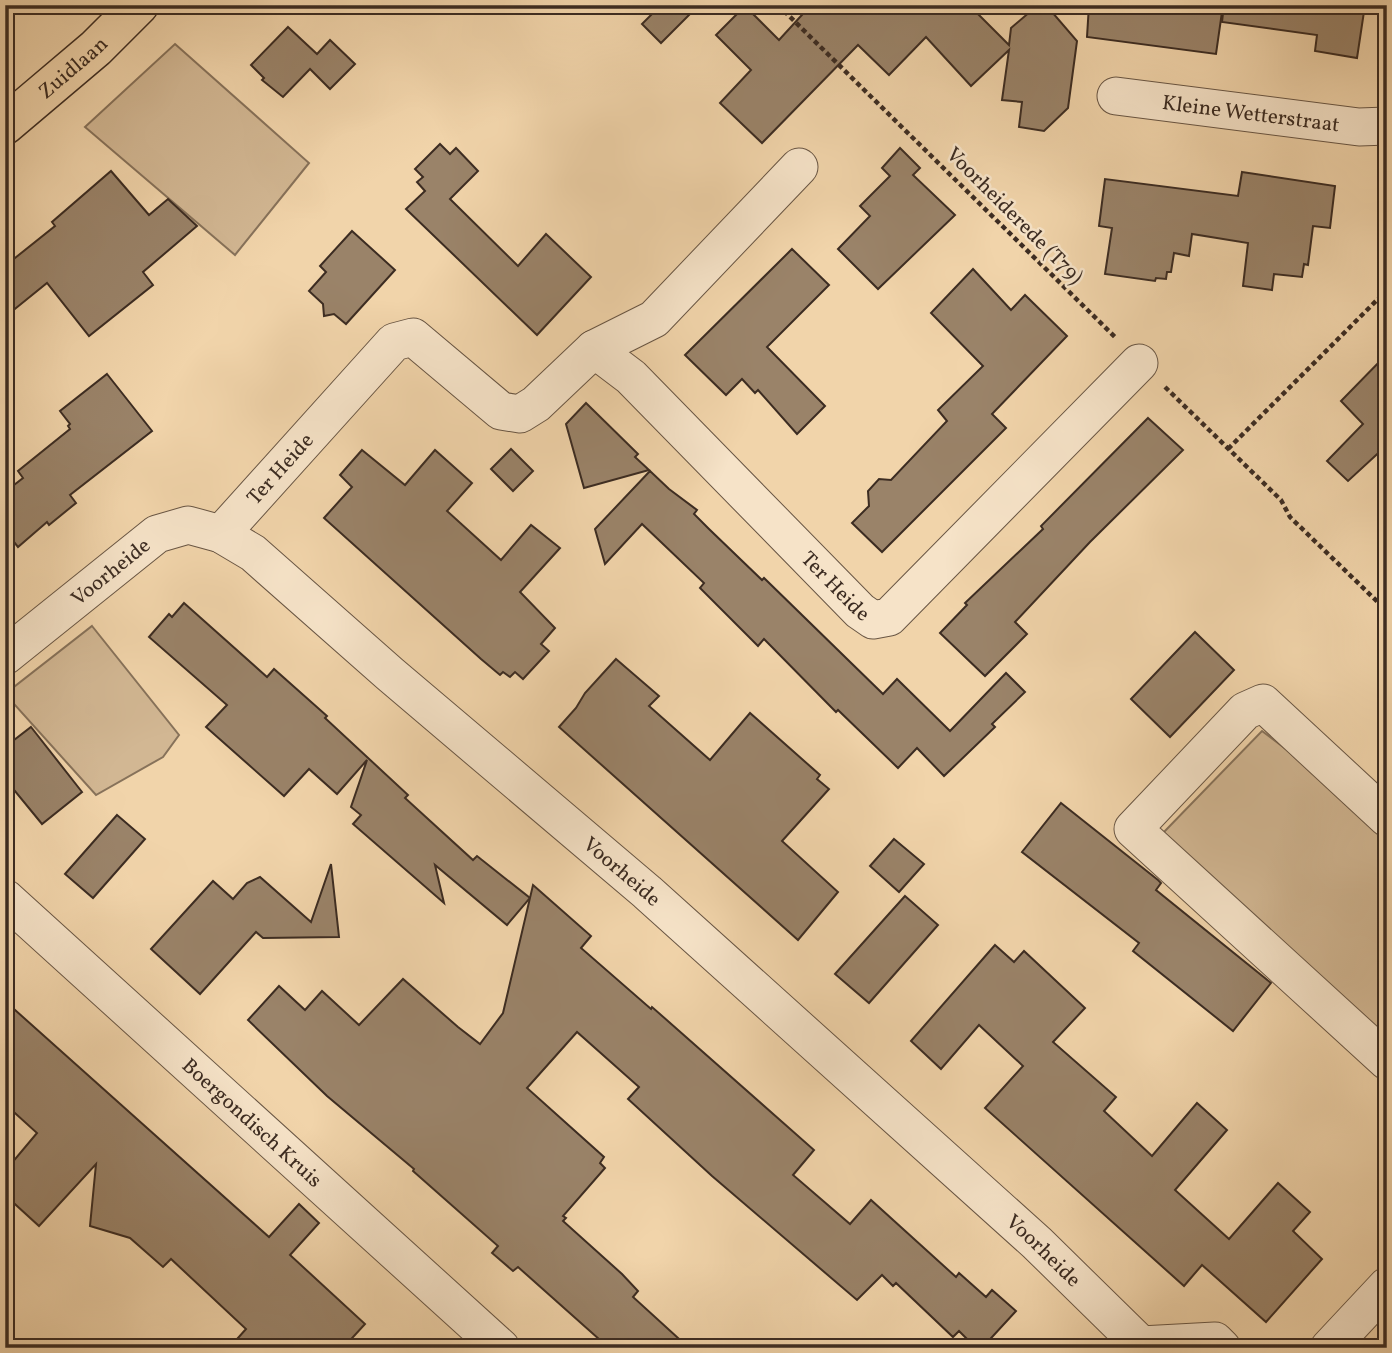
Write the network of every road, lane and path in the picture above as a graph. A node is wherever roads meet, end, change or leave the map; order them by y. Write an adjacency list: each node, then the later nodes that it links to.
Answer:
1 (139, 5): 4 (main road, Zuidlaan)
2 (778, 5): 9 (path, Voorheiderede (T79))
3 (1116, 96): 5 (street, Kleine Wetterstraat)
4 (5, 125)
5 (1387, 125)
6 (799, 167): 8 (street, Ter Heide)
7 (1387, 290): 10 (path)
8 (594, 349): 9 (street, Ter Heide); 11 (street, Ter Heide)
9 (1139, 363): 10 (path, Voorheiderede (T79))
10 (1228, 449): 12 (path, Voorheiderede (T79))
11 (221, 534): 13 (street, Voorheide); 19 (street, Voorheide)
12 (1387, 611)
13 (5, 656)
14 (1387, 818): 16 (street)
15 (5, 898): 18 (street, Boergondisch Kruis)
16 (1387, 1062)
17 (1387, 1286): 21 (street)
18 (491, 1343)
19 (1141, 1346): 20 (street, Voorheide)
20 (1222, 1348)
21 (1329, 1348)

